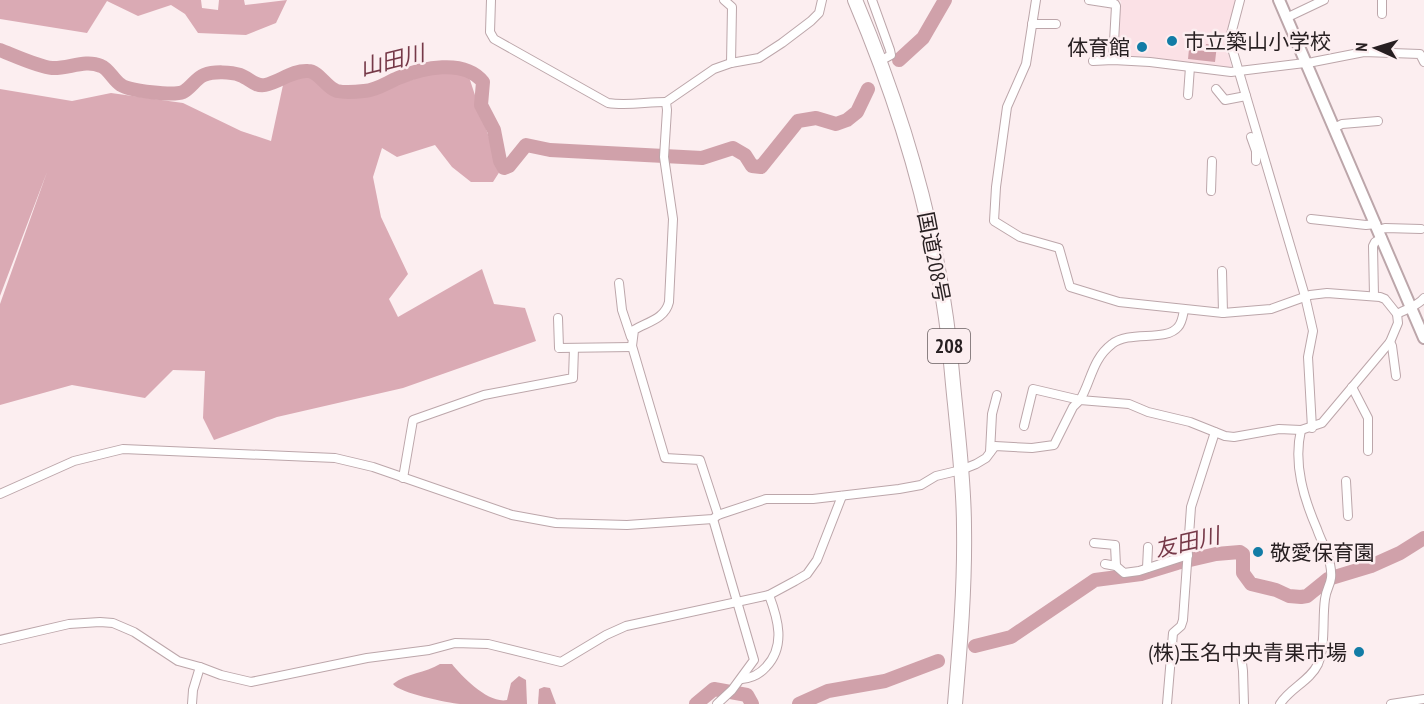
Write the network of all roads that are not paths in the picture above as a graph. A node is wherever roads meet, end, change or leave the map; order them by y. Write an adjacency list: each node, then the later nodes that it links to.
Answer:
1 (491, 0): 27 (street)
2 (724, 0): 20 (street)
3 (822, 0): 20 (street)
4 (855, 0): 17 (highway, 国道208号 / 208)
5 (872, 0): 17 (street)
6 (1036, 0): 14 (street)
7 (1089, 0): 16 (street)
8 (1240, 0): 23 (street)
9 (1279, 0): 13 (street)
10 (1324, 0): 13 (street)
11 (1382, 0): 12 (street)
12 (1382, 14)
13 (1286, 18): 21 (street)
14 (1032, 24): 15 (street); 43 (street)
15 (1056, 24)
16 (1113, 60): 18 (street); 22 (street)
17 (880, 61): 61 (highway, 国道208号 / 208)
18 (1093, 61)
19 (1424, 62): 21 (street)
20 (731, 63): 27 (street)
21 (1305, 63): 23 (street); 29 (street)
22 (1190, 67): 23 (street); 25 (street)
23 (1238, 72): 26 (street)
24 (1216, 89): 26 (street)
25 (1188, 95)
26 (1246, 96): 39 (street)
27 (666, 102): 49 (street)
28 (1378, 121): 29 (street)
29 (1334, 128): 36 (street)
30 (1251, 137): 32 (street)
31 (1212, 161): 33 (street)
32 (1256, 161)
33 (1211, 191)
34 (1311, 219): 36 (street)
35 (1421, 229): 36 (street)
36 (1379, 231): 40 (street); 42 (street)
37 (1222, 271): 44 (street)
38 (619, 283): 49 (street)
39 (1305, 296): 40 (street); 44 (street); 56 (street)
40 (1374, 297): 45 (street)
41 (1424, 298): 42 (street)
42 (1410, 306): 45 (street); 47 (street)
43 (1185, 310): 44 (street); 54 (street)
44 (1223, 313)
45 (1397, 314): 48 (street)
46 (558, 318): 50 (street)
47 (1423, 333)
48 (1390, 342): 51 (street); 52 (street)
49 (632, 343): 50 (street); 67 (street)
50 (574, 348): 62 (street)
51 (1396, 376)
52 (1352, 387): 56 (street); 59 (street)
53 (997, 395): 60 (street)
54 (1080, 400): 55 (street); 58 (street); 60 (street)
55 (1024, 426)
56 (1312, 428): 57 (street)
57 (1300, 430): 58 (street); 86 (street)
58 (1215, 432): 70 (street)
59 (1368, 451)
60 (990, 453): 61 (street)
61 (961, 470): 65 (street); 83 (highway, 国道208号 / 208)
62 (403, 478): 64 (street); 67 (street)
63 (1346, 481): 66 (street)
64 (0, 494)
65 (842, 496): 67 (street); 74 (street)
66 (1348, 516)
67 (715, 517): 75 (street)
68 (1094, 543): 72 (street)
69 (1148, 547): 73 (street)
70 (1188, 556): 73 (street); 84 (street)
71 (1105, 564): 72 (street)
72 (1116, 566): 73 (street)
73 (1147, 568)
74 (769, 595): 75 (street); 79 (street)
75 (737, 602): 78 (street); 79 (street)
76 (0, 640): 78 (street)
77 (1241, 655): 85 (street)
78 (200, 667): 81 (street)
79 (742, 679): 82 (street)
80 (1424, 699): 87 (street)
81 (192, 704)
82 (717, 704)
83 (955, 704)
84 (1167, 704)
85 (1244, 704)
86 (1280, 704)
87 (1392, 704)

